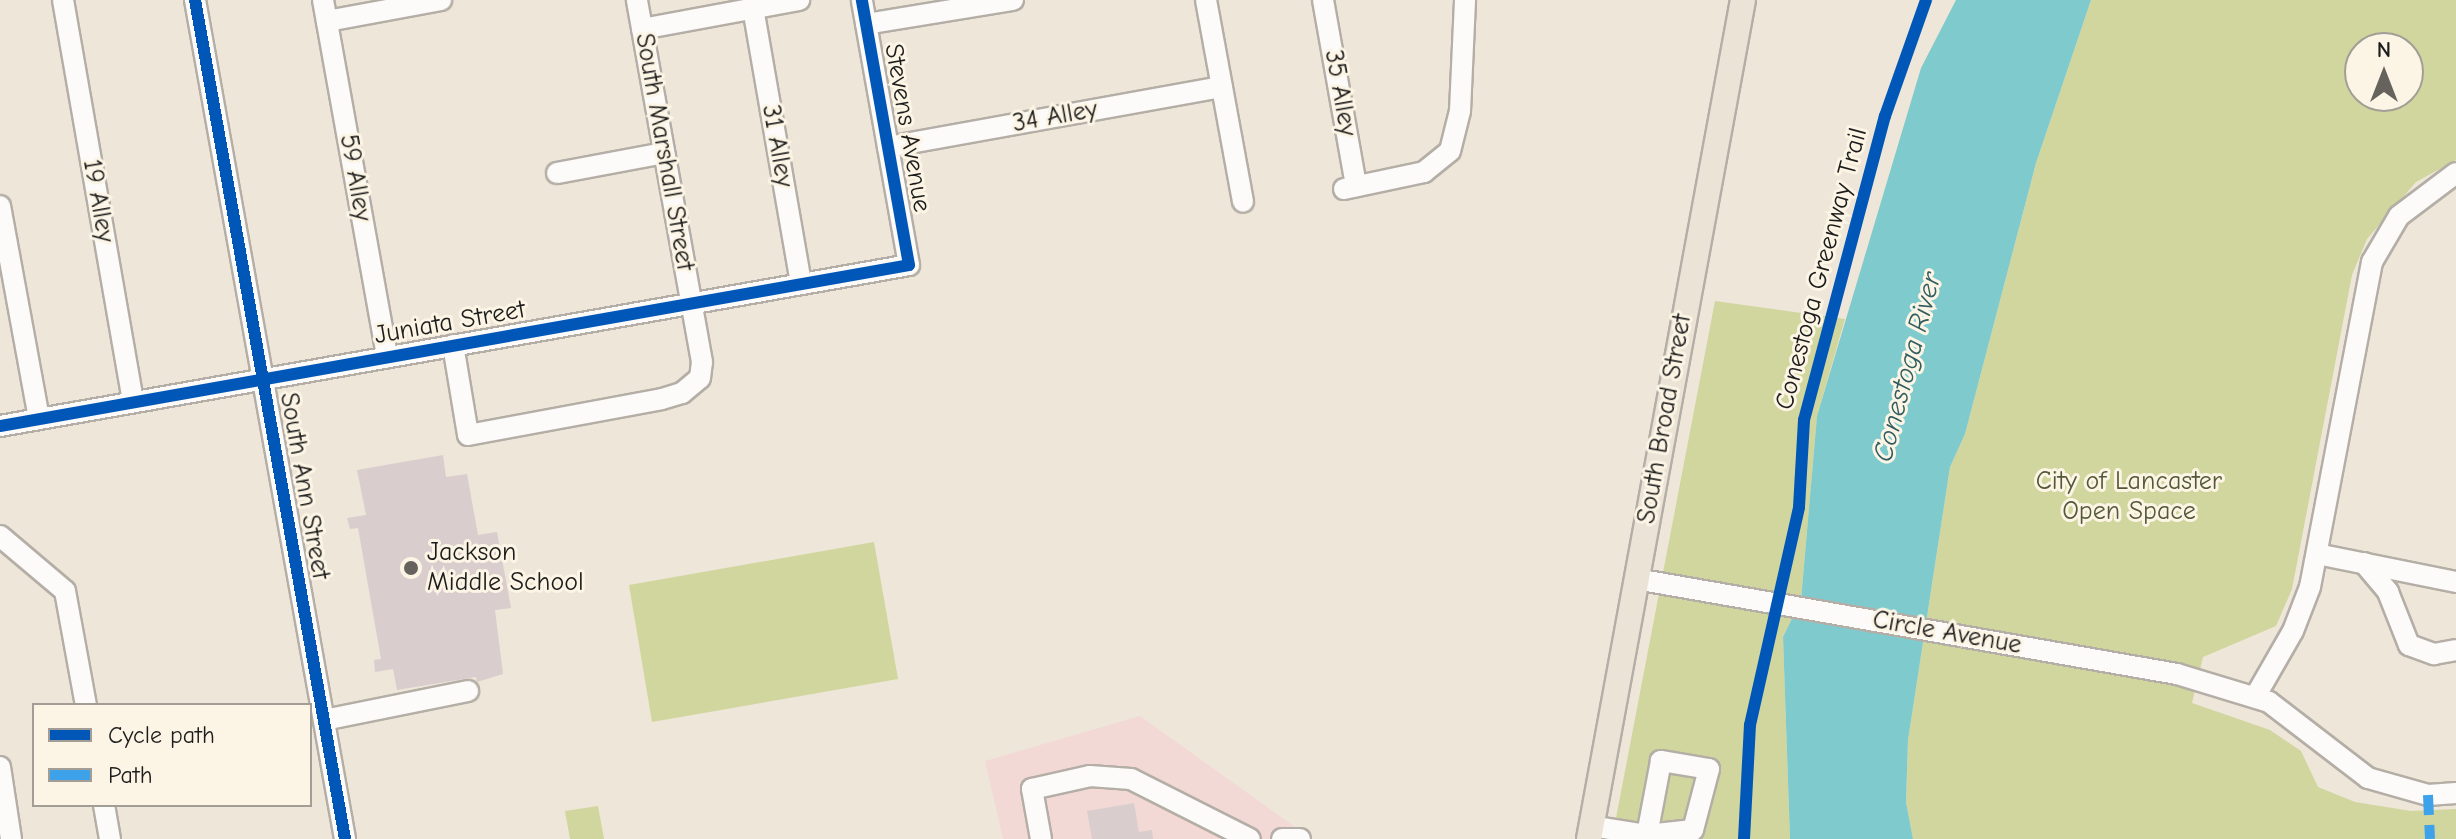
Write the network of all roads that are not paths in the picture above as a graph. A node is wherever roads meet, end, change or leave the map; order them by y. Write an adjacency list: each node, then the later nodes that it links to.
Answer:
1 (63, 0): 32 (street, 19 Alley)
2 (195, 0): 31 (street, South Ann Street)
3 (323, 0): 15 (street, 59 Alley)
4 (441, 0): 13 (street)
5 (637, 0): 17 (street, South Marshall Street)
6 (799, 0): 14 (street)
7 (862, 0): 16 (street, Stevens Avenue)
8 (1013, 0): 16 (street)
9 (1206, 0): 18 (street)
10 (1323, 0): 11 (street, 35 Alley)
11 (1465, 0)
12 (1743, 0): 38 (main road, South Broad Street)
13 (415, 2): 15 (street)
14 (753, 8): 17 (street); 26 (street, 31 Alley)
15 (327, 21): 30 (street, 59 Alley)
16 (866, 24): 19 (street, Stevens Avenue)
17 (642, 29): 20 (street, South Marshall Street)
18 (1222, 87): 19 (street, 34 Alley); 23 (street)
19 (888, 147): 25 (street, Stevens Avenue)
20 (664, 153): 21 (street); 27 (street, South Marshall Street)
21 (557, 173)
22 (2456, 173): 36 (street)
23 (1243, 202)
24 (0, 206): 28 (street)
25 (909, 265): 26 (street, Juniata Street)
26 (801, 284): 27 (street, Juniata Street)
27 (691, 303): 29 (street, Juniata Street); 29 (street, South Marshall Street)
28 (9, 304): 33 (street)
29 (453, 345): 30 (street, Juniata Street)
30 (387, 357): 31 (street, Juniata Street)
31 (263, 378): 32 (street, Juniata Street); 44 (street, South Ann Street)
32 (133, 402): 33 (street, Juniata Street)
33 (39, 418): 34 (street, Juniata Street)
34 (0, 426)
35 (0, 536): 43 (street)
36 (2317, 554): 37 (street); 42 (street)
37 (2364, 563): 39 (street); 40 (street)
38 (1636, 579): 42 (street, Circle Avenue); 48 (main road, South Broad Street)
39 (2456, 582)
40 (2456, 650)
41 (468, 691): 44 (street)
42 (2255, 697): 46 (street, Circle Avenue)
43 (86, 703)
44 (324, 720): 52 (street, South Ann Street)
45 (0, 767): 50 (street)
46 (2456, 793)
47 (104, 807): 51 (street)
48 (1590, 832): 49 (street)
49 (1647, 835)
50 (11, 839)
51 (110, 839)
52 (345, 839)
53 (1041, 839): 54 (street)
54 (1250, 839)
55 (1282, 839): 56 (street)
56 (1300, 839)

